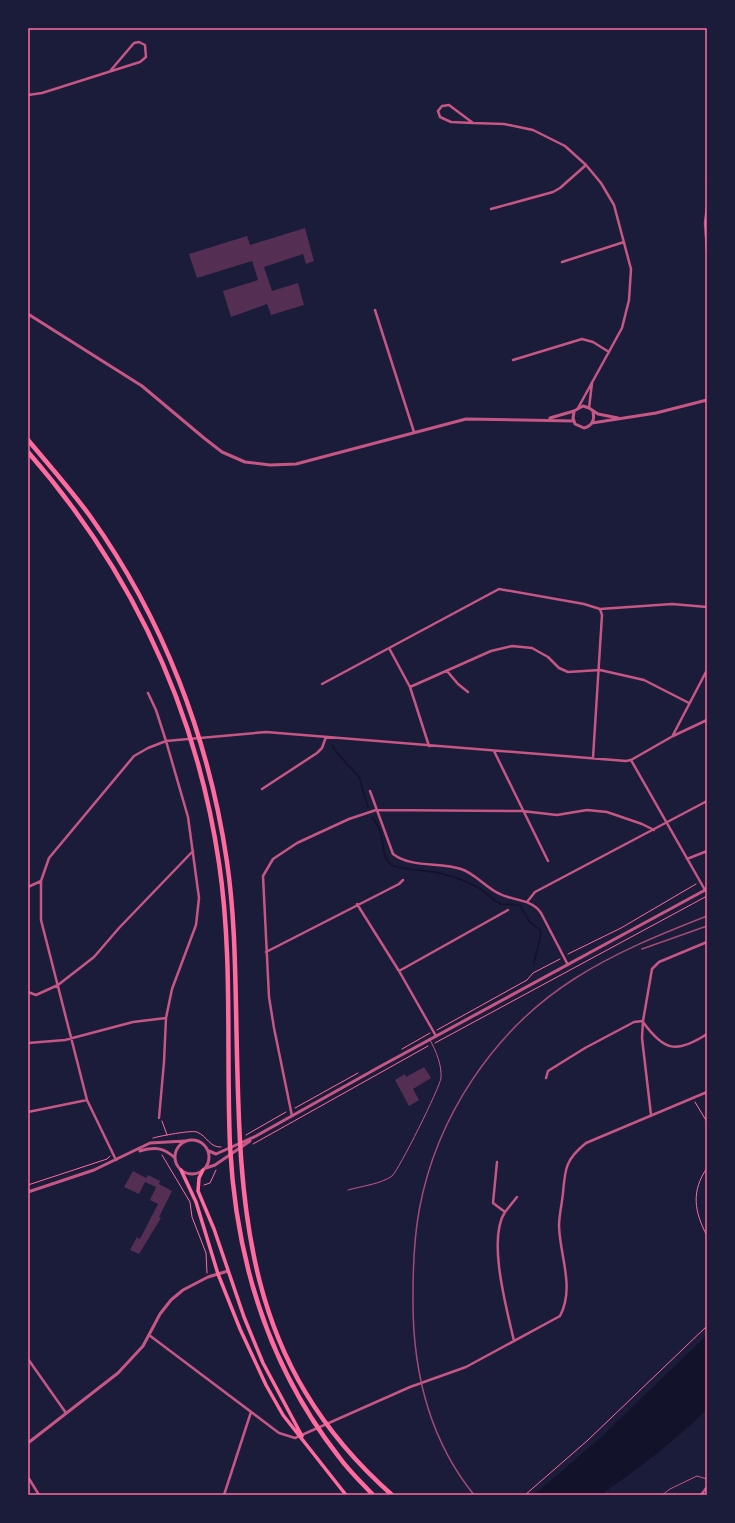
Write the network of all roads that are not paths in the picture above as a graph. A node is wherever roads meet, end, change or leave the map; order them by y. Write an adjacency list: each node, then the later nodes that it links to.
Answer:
1 (111, 70): 1 (street); 2 (street)
2 (28, 95)
3 (473, 123): 3 (street); 4 (street)
4 (586, 165): 8 (street); 9 (street)
5 (707, 179): 6 (street)
6 (707, 183)
7 (707, 207): 10 (street)
8 (492, 209)
9 (624, 242): 11 (street); 14 (street)
10 (707, 250)
11 (562, 262)
12 (375, 310): 26 (street)
13 (28, 314): 26 (street)
14 (609, 352): 15 (street); 16 (street)
15 (513, 360)
16 (592, 380): 18 (street); 19 (street)
17 (707, 400): 22 (street)
18 (578, 408): 19 (street); 20 (street)
19 (589, 408): 21 (street)
20 (574, 412): 23 (street); 24 (street)
21 (593, 412): 22 (street); 25 (street)
22 (622, 419): 25 (street)
23 (545, 420): 24 (street); 26 (street)
24 (574, 421): 25 (street)
25 (592, 423)
26 (414, 432)
27 (28, 440): 115 (highway)
28 (28, 452): 114 (highway)
29 (707, 607): 30 (street)
30 (600, 609): 31 (street); 33 (street)
31 (389, 648): 35 (street); 36 (street)
32 (447, 670): 33 (street); 36 (street); 38 (street)
33 (600, 670): 39 (street); 46 (street)
34 (707, 670): 39 (street)
35 (322, 684)
36 (410, 687): 44 (street)
37 (148, 692): 43 (street)
38 (468, 692)
39 (690, 703): 41 (street)
40 (707, 720): 41 (street)
41 (673, 736): 47 (street)
42 (326, 737): 43 (street); 44 (street); 48 (street)
43 (166, 741): 55 (street); 60 (street)
44 (429, 746): 45 (street)
45 (493, 751): 46 (street); 52 (street)
46 (593, 758): 47 (street)
47 (631, 760): 53 (street)
48 (262, 789)
49 (370, 791): 51 (street)
50 (707, 801): 53 (street)
51 (376, 810): 52 (street); 63 (street); 67 (street)
52 (522, 811): 54 (street); 58 (street)
53 (667, 823): 54 (street); 57 (street)
54 (654, 830): 63 (street)
55 (194, 851): 70 (street); 72 (street)
56 (707, 851): 57 (street)
57 (687, 859): 62 (street)
58 (548, 860)
59 (403, 880): 64 (street)
60 (41, 881): 61 (street); 70 (street)
61 (28, 887)
62 (706, 890): 68 (street)
63 (527, 902): 68 (street)
64 (357, 904): 67 (street); 69 (street)
65 (508, 910): 69 (street)
66 (707, 942): 73 (street)
67 (266, 952): 84 (street)
68 (568, 965): 75 (street)
69 (399, 971): 75 (street)
70 (58, 985): 71 (street); 76 (street)
71 (28, 992)
72 (166, 1018): 76 (street); 85 (street)
73 (643, 1021): 74 (street); 79 (street); 83 (street)
74 (707, 1034)
75 (436, 1036): 77 (street)
76 (71, 1038): 78 (street); 81 (street)
77 (430, 1040): 84 (street); 95 (lane)
78 (28, 1043)
79 (546, 1078)
80 (707, 1092): 83 (street)
81 (86, 1100): 82 (street); 91 (street)
82 (28, 1112)
83 (651, 1115): 102 (street)
84 (292, 1117): 86 (street)
85 (159, 1118)
86 (256, 1136): 88 (street); 93 (street)
87 (185, 1141): 88 (street); 89 (street); 90 (street)
88 (209, 1151): 93 (street)
89 (134, 1152): 90 (street); 91 (street)
90 (175, 1158): 94 (street)
91 (116, 1160): 96 (street)
92 (497, 1162): 98 (street)
93 (205, 1169): 94 (street); 99 (main road)
94 (180, 1170): 100 (main road)
95 (348, 1190)
96 (28, 1192)
97 (517, 1197): 98 (street)
98 (505, 1212): 102 (street)
99 (228, 1271): 100 (street); 107 (main road)
100 (218, 1274): 101 (street); 107 (main road)
101 (149, 1336): 104 (street); 105 (street)
102 (514, 1341): 104 (street)
103 (28, 1359): 105 (street)
104 (251, 1412): 112 (street)
105 (66, 1413): 106 (street)
106 (28, 1443)
107 (308, 1448): 113 (main road)
108 (28, 1477): 111 (street)
109 (707, 1479): 116 (lane)
110 (707, 1487): 117 (street)
111 (39, 1495)
112 (224, 1495)
113 (346, 1495)
114 (373, 1495)
115 (392, 1495)
116 (662, 1495)
117 (701, 1495)

